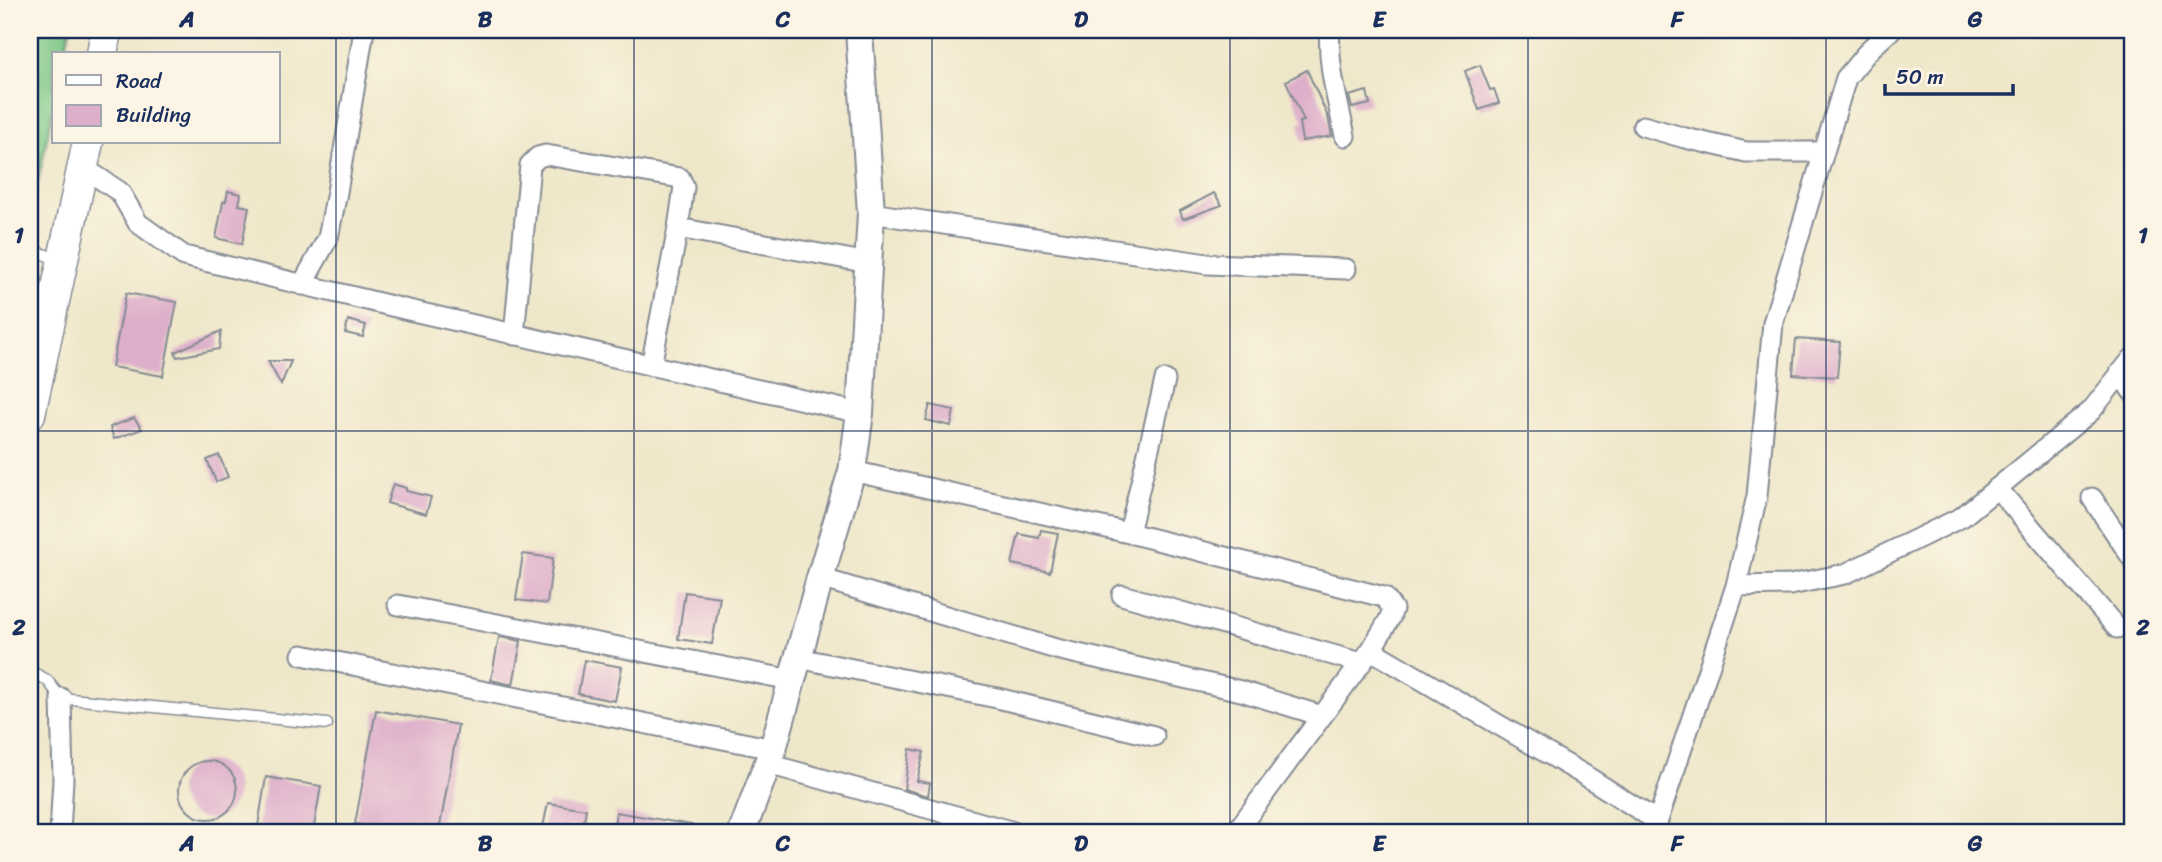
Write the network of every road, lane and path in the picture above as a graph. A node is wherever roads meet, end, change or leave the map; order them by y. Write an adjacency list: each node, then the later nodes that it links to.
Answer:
1 (106, 30): 8 (main road)
2 (364, 30): 19 (street)
3 (859, 30): 13 (street)
4 (1330, 30): 10 (street)
5 (1891, 30): 11 (street)
6 (2052, 30): 7 (path)
7 (2060, 33)
8 (102, 52)
9 (1643, 126): 11 (street)
10 (1345, 136)
11 (1824, 152): 34 (street)
12 (86, 155): 16 (main road); 19 (street)
13 (872, 213): 17 (street); 18 (street)
14 (678, 228): 17 (street); 20 (street); 22 (street)
15 (30, 249): 16 (lane)
16 (63, 261): 21 (main road)
17 (869, 263): 27 (street)
18 (1346, 269)
19 (302, 285): 20 (street)
20 (514, 335): 22 (street)
21 (37, 347): 26 (main road)
22 (651, 366): 27 (street)
23 (2126, 366): 25 (street); 29 (street)
24 (1166, 380): 31 (street)
25 (2132, 391)
26 (30, 414)
27 (860, 414): 28 (street)
28 (852, 471): 31 (street); 33 (street)
29 (1997, 488): 34 (street); 37 (street)
30 (2092, 498): 32 (street)
31 (1129, 533): 39 (street)
32 (2132, 558)
33 (820, 578): 40 (street); 43 (street)
34 (1736, 586): 47 (street)
35 (1122, 595): 39 (street)
36 (398, 605): 40 (street)
37 (2117, 628)
38 (302, 654): 46 (street)
39 (1366, 656): 43 (street); 47 (street)
40 (795, 669): 45 (street); 46 (street)
41 (30, 671): 42 (lane)
42 (61, 698): 44 (lane); 49 (street)
43 (1322, 716): 52 (street)
44 (327, 724)
45 (1154, 736)
46 (770, 757): 48 (street); 50 (street)
47 (1655, 827)
48 (984, 829): 51 (street)
49 (60, 832)
50 (742, 832)
51 (1014, 832)
52 (1236, 832)

